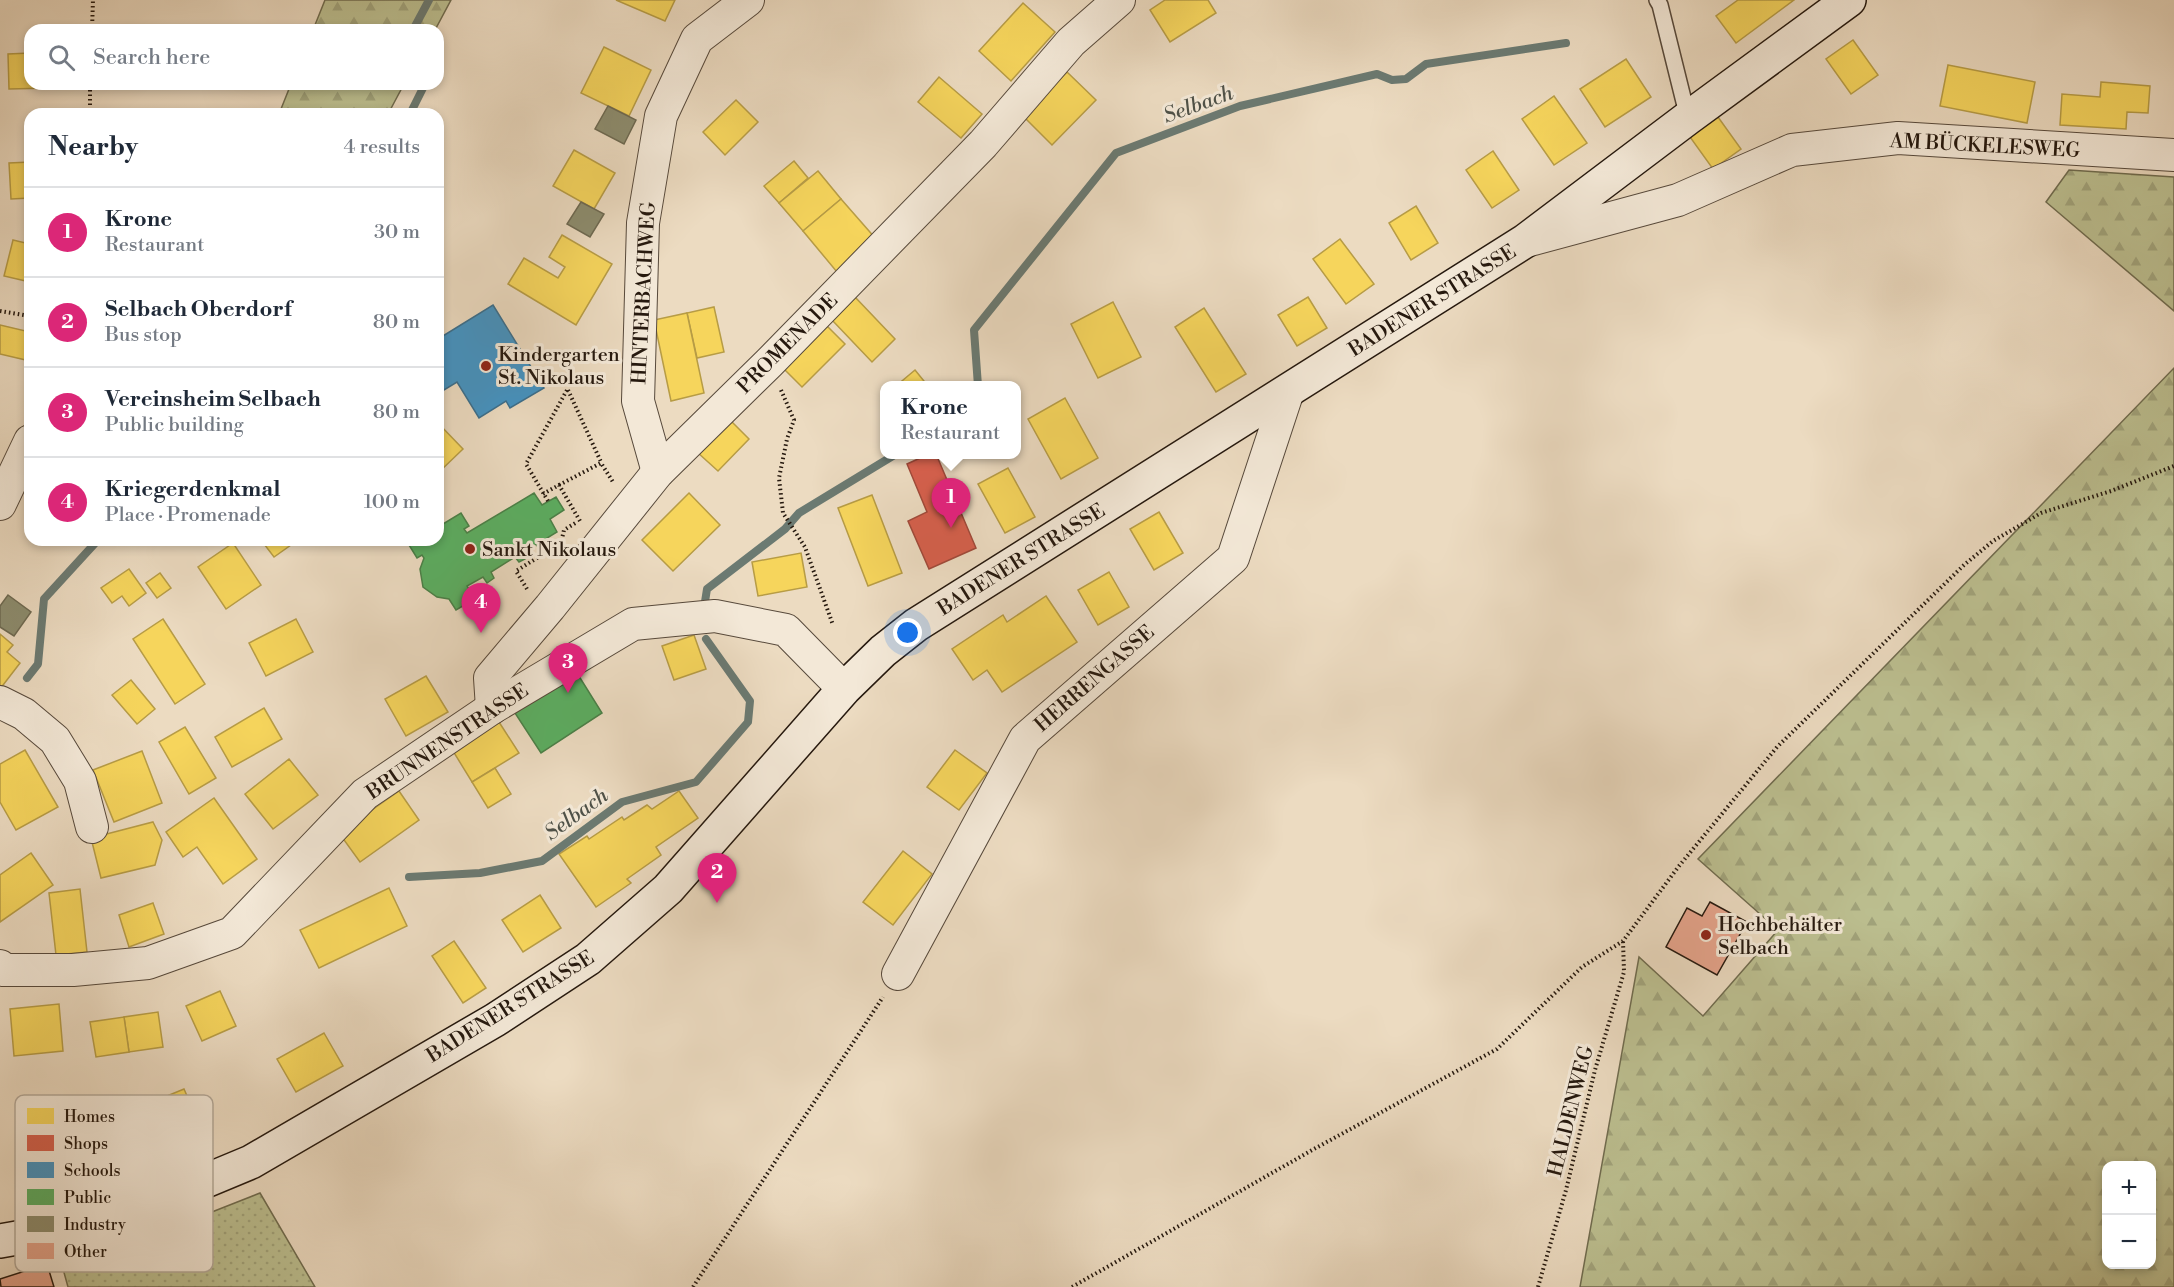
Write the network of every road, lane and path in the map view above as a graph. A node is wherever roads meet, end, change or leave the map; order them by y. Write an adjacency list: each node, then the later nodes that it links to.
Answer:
1 (93, 0): 6 (path)
2 (748, 0): 19 (street, HINTERBACHWEG)
3 (1119, 0): 19 (street, PROMENADE)
4 (1849, 0): 9 (main road, BADENER STRASSE)
5 (1659, 2): 9 (lane)
6 (92, 24)
7 (90, 90): 8 (path)
8 (90, 108)
9 (1688, 118): 11 (main road, BADENER STRASSE)
10 (2174, 155): 11 (street, AM BÜCKELESWEG)
11 (1525, 242): 14 (main road, BADENER STRASSE)
12 (0, 310): 13 (path)
13 (24, 315)
14 (1287, 391): 26 (main road, BADENER STRASSE); 32 (street, HERRENGASSE)
15 (794, 420): 25 (path)
16 (24, 454): 23 (street)
17 (601, 462): 20 (path); 21 (path); 24 (path)
18 (2174, 466): 30 (path)
19 (658, 472): 24 (street, PROMENADE)
20 (559, 485): 21 (path); 24 (path)
21 (543, 494): 22 (path)
22 (548, 501)
23 (0, 504)
24 (612, 518): 28 (street, PROMENADE)
25 (832, 625)
26 (844, 689): 28 (street, BRUNNENSTRASSE); 33 (main road, BADENER STRASSE)
27 (0, 702): 29 (street)
28 (492, 708): 31 (street, BRUNNENSTRASSE)
29 (92, 827)
30 (1623, 940): 37 (path); 38 (path, HALDENWEG)
31 (1, 970)
32 (898, 974): 36 (path)
33 (213, 1178)
34 (15, 1238): 35 (main road, BADENER STRASSE)
35 (0, 1241)
36 (693, 1287)
37 (1072, 1287)
38 (1538, 1287)

